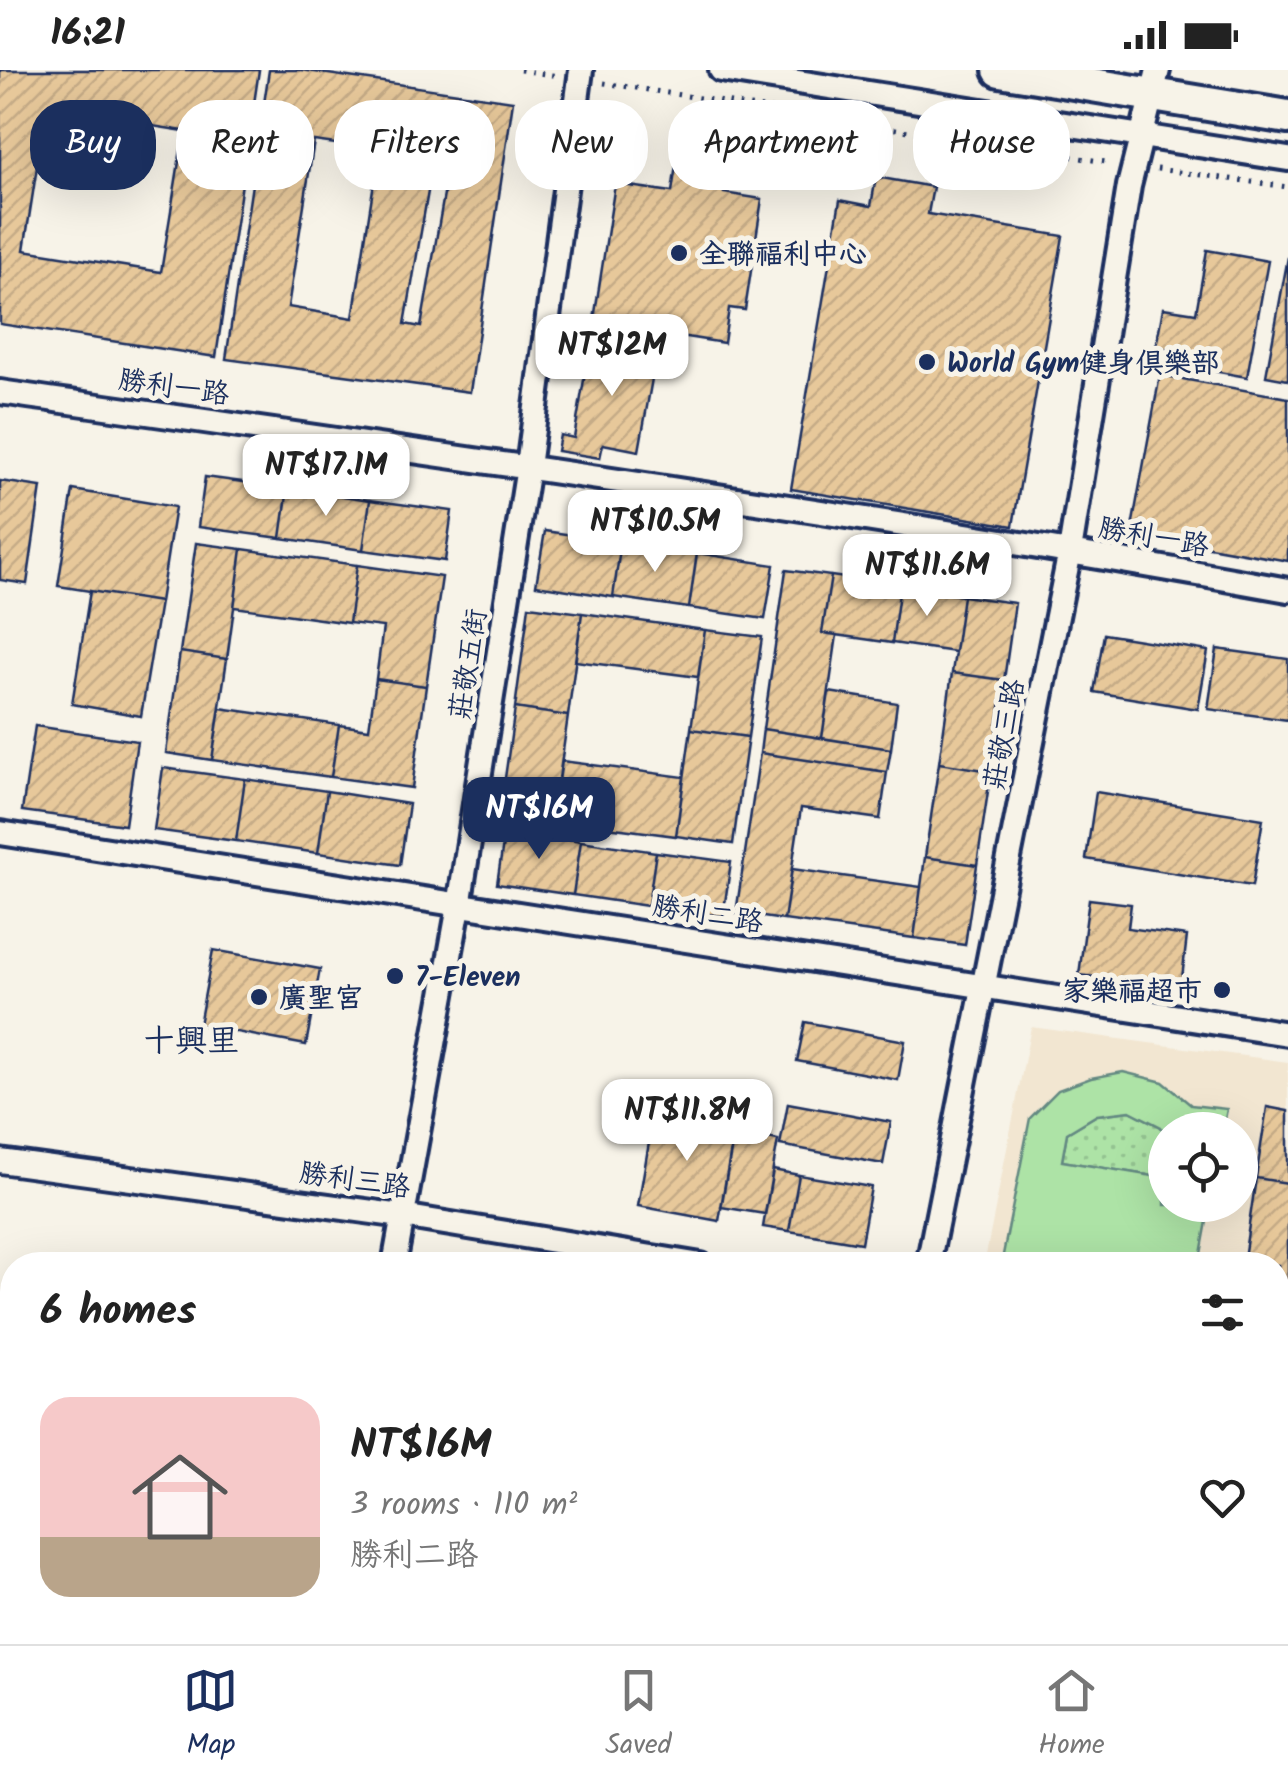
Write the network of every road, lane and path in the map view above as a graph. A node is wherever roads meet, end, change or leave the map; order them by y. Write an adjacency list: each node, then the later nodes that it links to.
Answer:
1 (520, 70): 4 (path)
2 (721, 70): 7 (street)
3 (1000, 70): 5 (main road)
4 (580, 74): 9 (path); 12 (street, 莊敬五街)
5 (1155, 83): 6 (main road); 7 (street, 莊敬三路)
6 (1288, 117)
7 (1142, 137): 8 (street); 9 (street, 莊敬三路)
8 (1288, 160)
9 (1134, 166): 10 (path); 13 (street, 莊敬三路)
10 (1288, 187)
11 (0, 392): 12 (street, 勝利一路)
12 (528, 467): 13 (street, 勝利一路); 16 (street, 莊敬五街)
13 (1070, 551): 14 (street, 勝利一路); 17 (street, 莊敬三路)
14 (1288, 590)
15 (0, 833): 16 (street, 勝利二路)
16 (460, 906): 17 (street, 勝利二路); 20 (street, 莊敬五街)
17 (984, 985): 18 (street, 勝利二路); 23 (street, 莊敬三路)
18 (1288, 1034)
19 (0, 1161): 20 (street, 勝利三路)
20 (402, 1216): 21 (street, 莊敬五街); 22 (street, 勝利三路)
21 (396, 1252)
22 (621, 1252)
23 (931, 1252)

